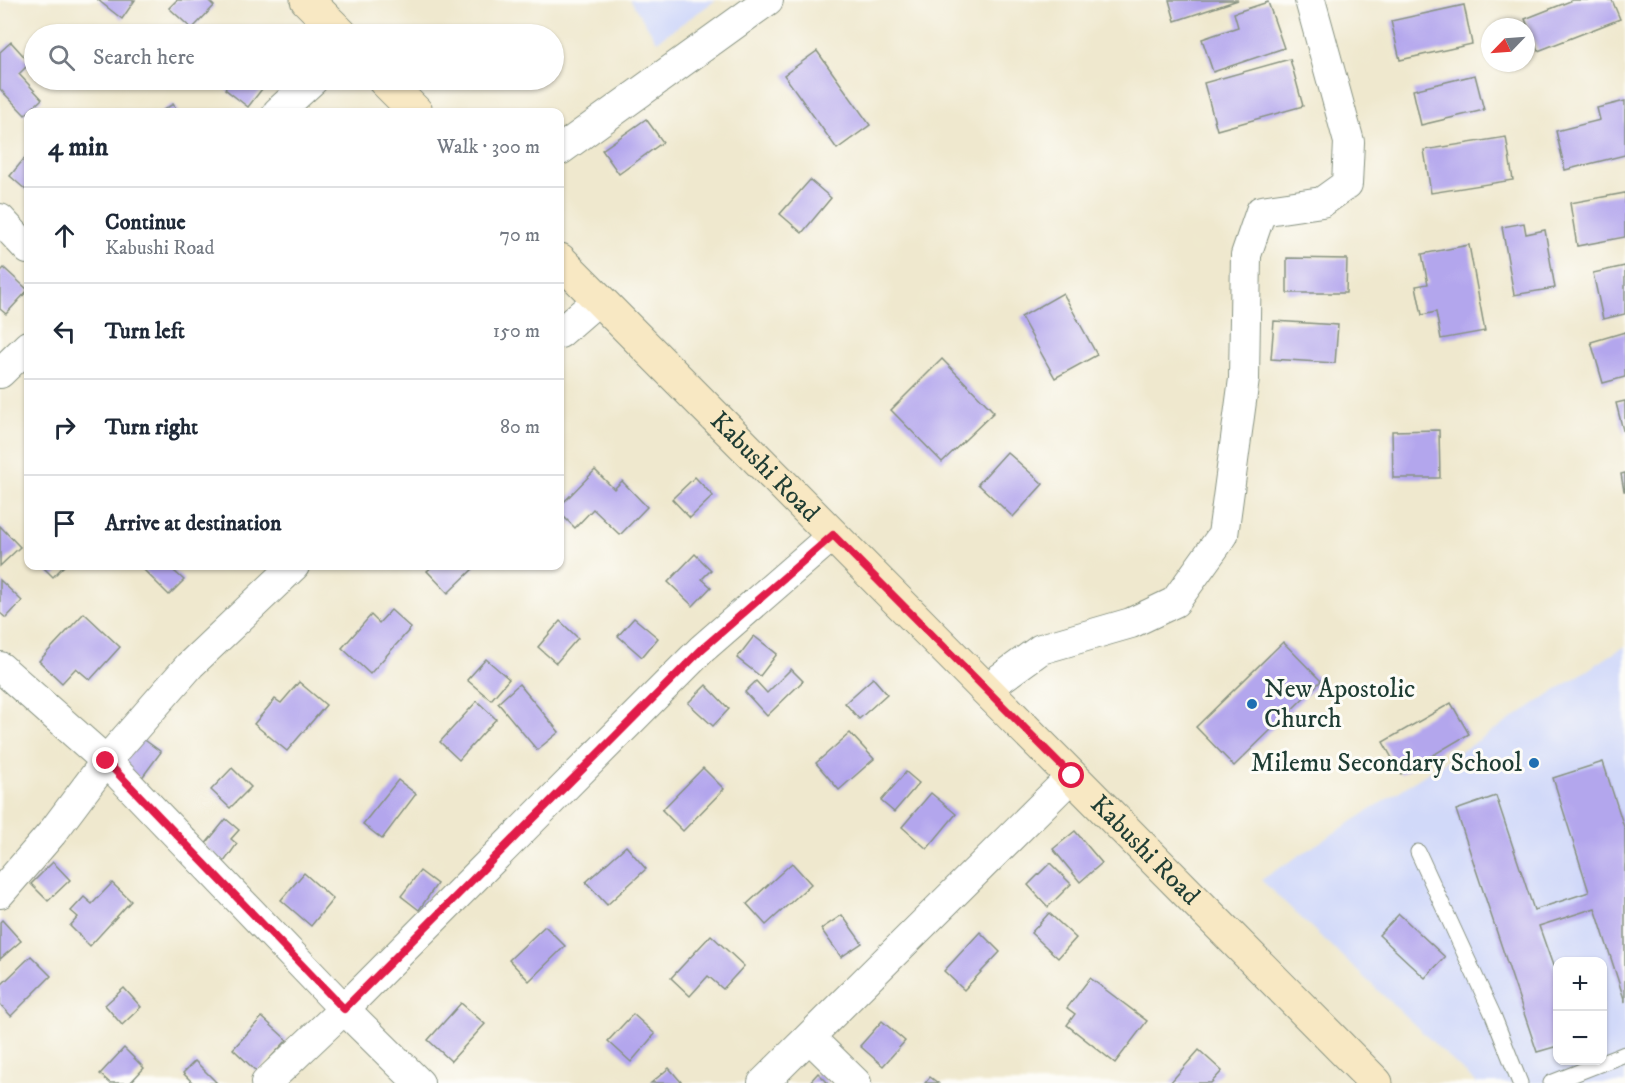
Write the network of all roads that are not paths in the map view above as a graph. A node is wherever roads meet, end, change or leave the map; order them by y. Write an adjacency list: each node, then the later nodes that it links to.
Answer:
1 (307, 0): 4 (main road)
2 (768, 0): 9 (street)
3 (1310, 0): 20 (street)
4 (331, 24)
5 (303, 90): 7 (street)
6 (394, 90): 8 (main road)
7 (282, 108)
8 (412, 108)
9 (564, 147)
10 (0, 219): 11 (street)
11 (24, 245)
12 (564, 264): 13 (main road, Kabushi Road)
13 (598, 300): 14 (street); 17 (main road, Kabushi Road)
14 (564, 330)
15 (24, 350): 16 (street)
16 (0, 373)
17 (833, 535): 20 (main road, Kabushi Road); 25 (street)
18 (290, 570): 21 (street)
19 (0, 667): 21 (street)
20 (986, 689): 22 (main road, Kabushi Road)
21 (106, 761): 24 (street); 25 (street)
22 (1072, 776): 26 (street); 32 (main road, Kabushi Road)
23 (1418, 852): 33 (lane)
24 (0, 893)
25 (344, 1009): 28 (street); 29 (street)
26 (810, 1038): 30 (street); 31 (street)
27 (1625, 1054): 34 (lane)
28 (266, 1083)
29 (419, 1083)
30 (763, 1083)
31 (856, 1083)
32 (1376, 1083)
33 (1520, 1083)
34 (1551, 1083)

